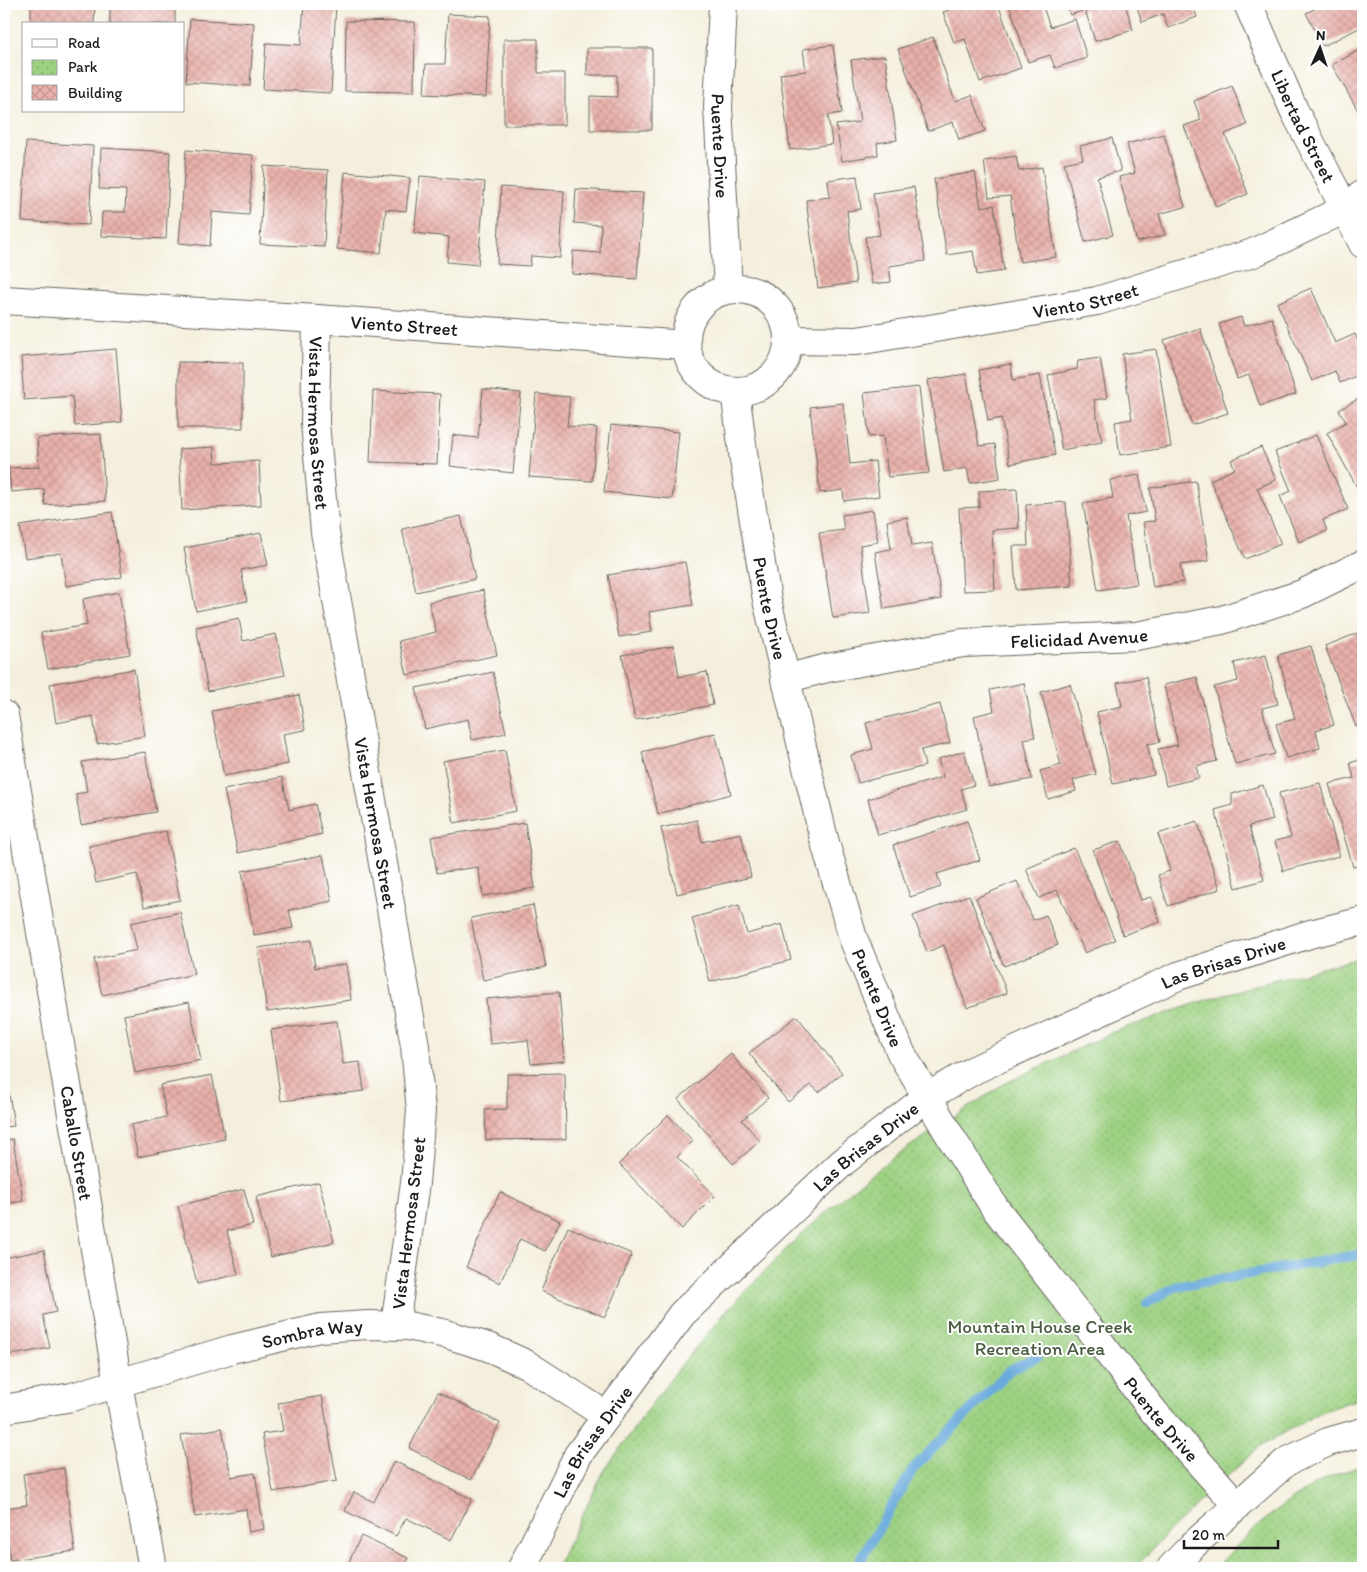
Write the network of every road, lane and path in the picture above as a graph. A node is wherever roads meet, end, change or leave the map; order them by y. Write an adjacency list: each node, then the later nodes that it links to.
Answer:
1 (723, 4): 5 (street, Puente Drive)
2 (1248, 4): 3 (street, Libertad Street)
3 (1354, 202): 4 (street, Libertad Street); 8 (street, Viento Street)
4 (1363, 244)
5 (728, 289): 8 (street); 9 (street)
6 (4, 300): 7 (street, Viento Street)
7 (317, 319): 9 (street, Viento Street); 16 (street, Vista Hermosa Street)
8 (789, 340): 10 (street)
9 (686, 345): 10 (street)
10 (735, 391): 12 (street, Puente Drive)
11 (1363, 564): 12 (street, Felicidad Avenue)
12 (785, 679): 15 (street, Puente Drive)
13 (4, 715): 17 (street, Caballo Street)
14 (1363, 921): 15 (street, Las Brisas Drive)
15 (927, 1097): 19 (street, Las Brisas Drive); 21 (street, Puente Drive)
16 (395, 1326): 17 (street, Sombra Way); 19 (street, Sombra Way)
17 (118, 1384): 18 (street, Sombra Way); 22 (street, Caballo Street)
18 (4, 1409)
19 (607, 1416): 23 (street, Las Brisas Drive)
20 (1363, 1432): 21 (street)
21 (1237, 1505): 24 (street)
22 (153, 1568)
23 (522, 1568)
24 (1171, 1568)

